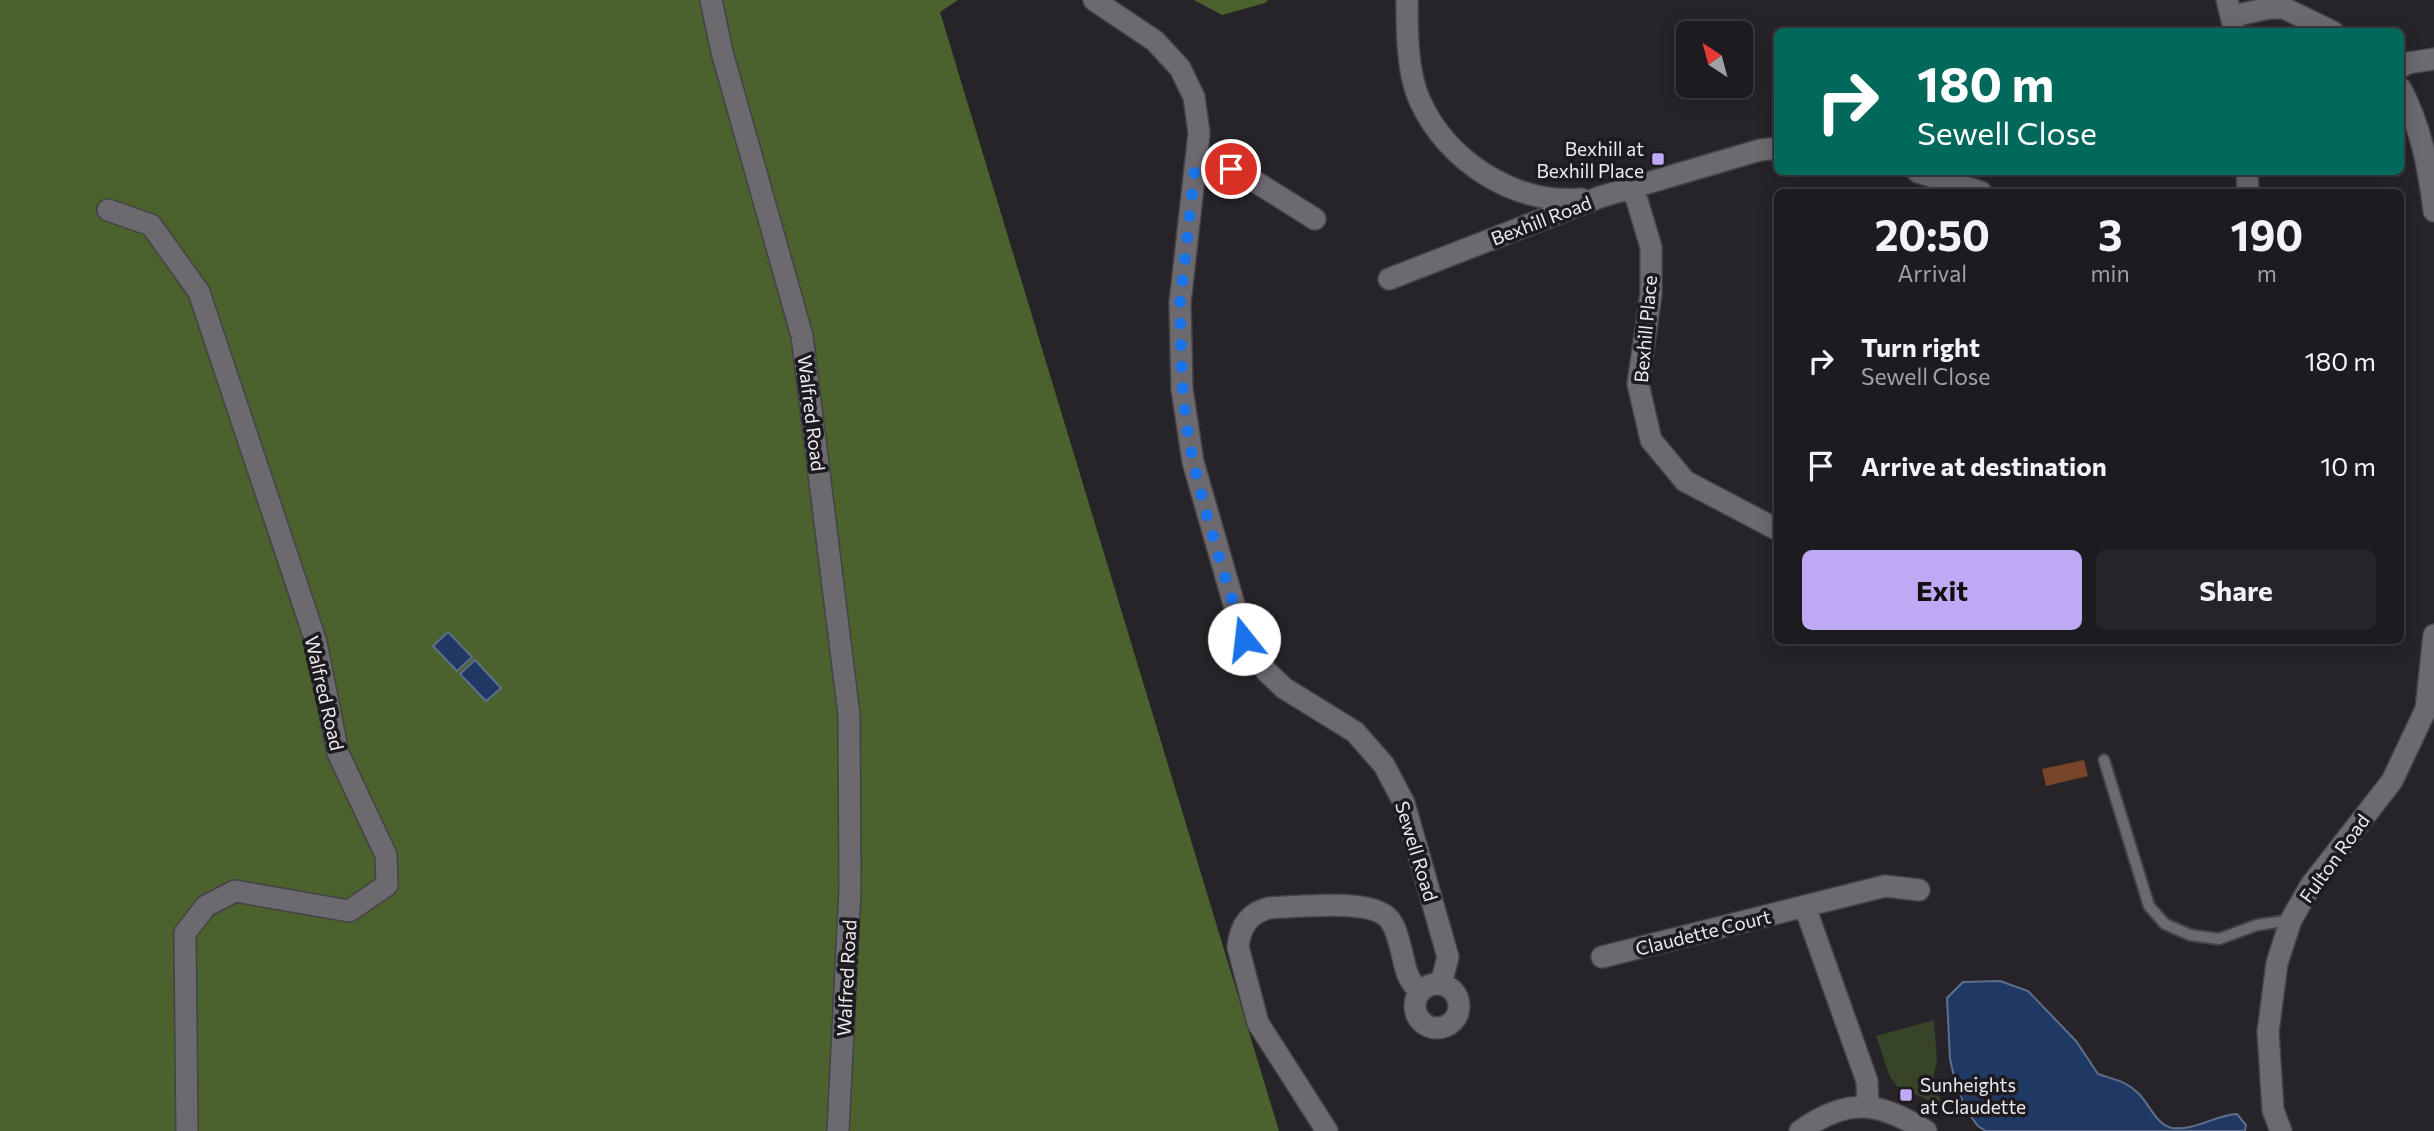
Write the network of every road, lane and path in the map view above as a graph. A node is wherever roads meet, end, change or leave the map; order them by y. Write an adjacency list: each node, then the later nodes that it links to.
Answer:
1 (711, 0): 30 (street, Walfred Road)
2 (1094, 0): 10 (street, Sewell Road)
3 (1408, 0): 14 (street)
4 (2232, 16): 5 (street)
5 (2325, 28)
6 (2434, 59): 7 (street)
7 (2404, 65)
8 (2404, 96): 16 (street)
9 (1774, 148): 12 (street, Bexhill Road)
10 (1195, 166): 17 (street); 26 (street, Sewell Road)
11 (1927, 175): 13 (street)
12 (1633, 187): 14 (street, Bexhill Road); 19 (street, Bexhill Place)
13 (1971, 189)
14 (1600, 197): 18 (street, Bexhill Road)
15 (108, 210): 29 (street, Walfred Road)
16 (2434, 211)
17 (1315, 219)
18 (1389, 279)
19 (1774, 528)
20 (2434, 635): 24 (street, Fulton Road)
21 (2104, 760): 24 (lane)
22 (1919, 890): 23 (street, Claudette Court)
23 (1805, 907): 25 (street, Claudette Court); 28 (street)
24 (2291, 920): 34 (street, Fulton Road)
25 (1602, 957)
26 (1441, 984): 27 (street); 27 (street)
27 (1420, 991): 31 (street)
28 (1868, 1106): 32 (street); 33 (street)
29 (187, 1131)
30 (838, 1131)
31 (1327, 1131)
32 (1800, 1131)
33 (1926, 1131)
34 (2281, 1131)

